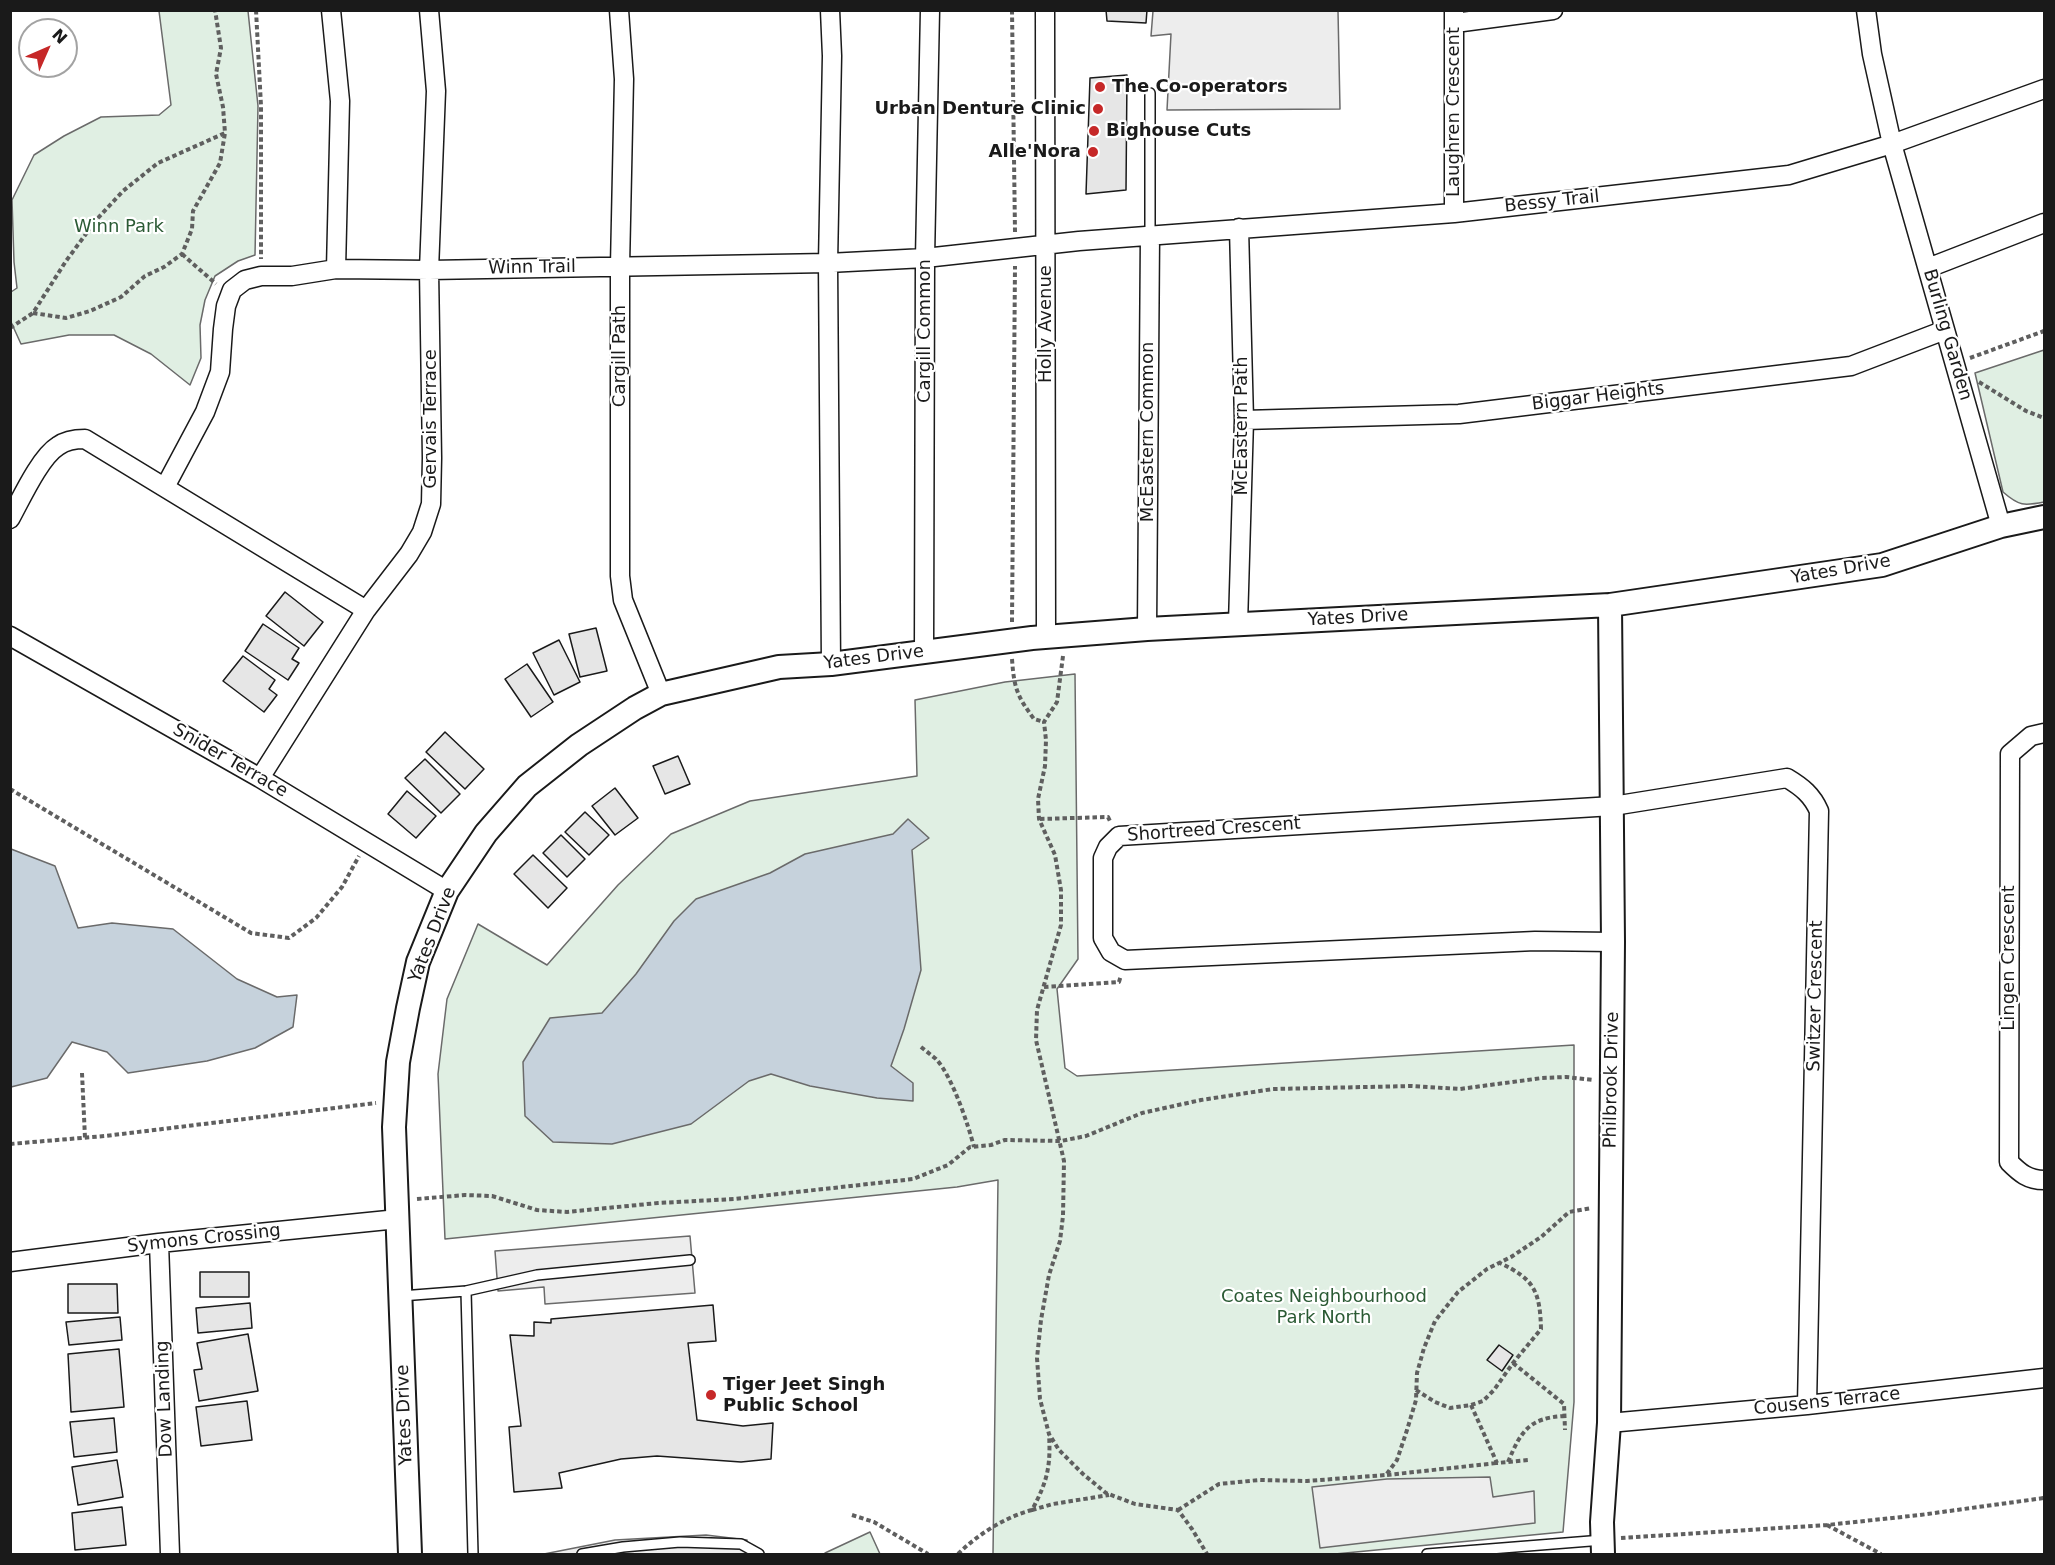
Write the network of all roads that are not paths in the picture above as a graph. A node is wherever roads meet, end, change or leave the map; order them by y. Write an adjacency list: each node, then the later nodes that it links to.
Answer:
1 (332, 10): 22 (street)
2 (429, 10): 23 (street, Gervais Terrace)
3 (619, 10): 20 (street, Cargill Path)
4 (830, 10): 19 (street)
5 (930, 10): 18 (street, Cargill Common)
6 (1045, 10): 17 (street, Holly Avenue)
7 (1553, 10): 9 (street)
8 (1866, 10): 12 (street)
9 (1454, 16): 13 (street, Laughren Crescent)
10 (2044, 89): 12 (street, Bessy Trail)
11 (1150, 93): 16 (lane)
12 (1892, 144): 13 (street, Bessy Trail); 21 (street, Burling Garden)
13 (1454, 213): 15 (street, Bessy Trail)
14 (2044, 224): 21 (street)
15 (1239, 228): 16 (street, Bessy Trail); 25 (street, McEastern Path)
16 (1150, 235): 17 (street, Bessy Trail); 33 (street, McEastern Common)
17 (1046, 244): 18 (street, Winn Trail); 35 (street, Holly Avenue)
18 (925, 258): 19 (street, Winn Trail); 36 (street, Cargill Common)
19 (828, 263): 20 (street, Winn Trail); 37 (street)
20 (620, 266): 23 (street, Winn Trail); 38 (street, Cargill Path)
21 (1928, 268): 24 (street, Burling Garden)
22 (336, 269): 23 (street, Winn Trail); 26 (street, Winn Trail)
23 (429, 270): 31 (street, Gervais Terrace)
24 (1945, 330): 25 (street, Biggar Heights); 29 (street, Burling Garden)
25 (1244, 420): 32 (street, McEastern Path)
26 (165, 487): 28 (street); 31 (street)
27 (2044, 517): 29 (street, Yates Drive)
28 (10, 519)
29 (2001, 526): 30 (street, Yates Drive)
30 (1610, 605): 32 (street, Yates Drive); 41 (street, Philbrook Drive)
31 (366, 610): 40 (street, Gervais Terrace)
32 (1238, 624): 33 (street, Yates Drive)
33 (1147, 629): 35 (street, Yates Drive)
34 (10, 636): 40 (street, Snider Terrace)
35 (1056, 636): 36 (street, Yates Drive)
36 (924, 652): 37 (street, Yates Drive)
37 (831, 664): 38 (street, Yates Drive)
38 (661, 694): 42 (street, Yates Drive)
39 (2044, 733): 44 (street, Lingen Crescent)
40 (260, 778): 42 (street, Snider Terrace)
41 (1613, 806): 43 (street, Philbrook Drive); 43 (street, Shortreed Crescent); 52 (street, Switzer Crescent)
42 (447, 891): 45 (street, Yates Drive)
43 (1613, 942): 53 (street, Philbrook Drive)
44 (2044, 1180)
45 (398, 1210): 46 (street, Symons Crossing); 50 (street, Yates Drive)
46 (159, 1243): 48 (street, Symons Crossing); 55 (street, Dow Landing)
47 (690, 1260): 49 (lane)
48 (10, 1262)
49 (466, 1292): 50 (lane); 57 (lane)
50 (401, 1296): 56 (street, Yates Drive)
51 (2044, 1378): 52 (street, Cousens Terrace)
52 (1807, 1405): 53 (street, Cousens Terrace)
53 (1609, 1423): 54 (street, Philbrook Drive)
54 (1603, 1547): 60 (lane)
55 (170, 1554)
56 (410, 1554)
57 (473, 1554)
58 (582, 1554): 59 (lane)
59 (759, 1554)
60 (1427, 1554)

